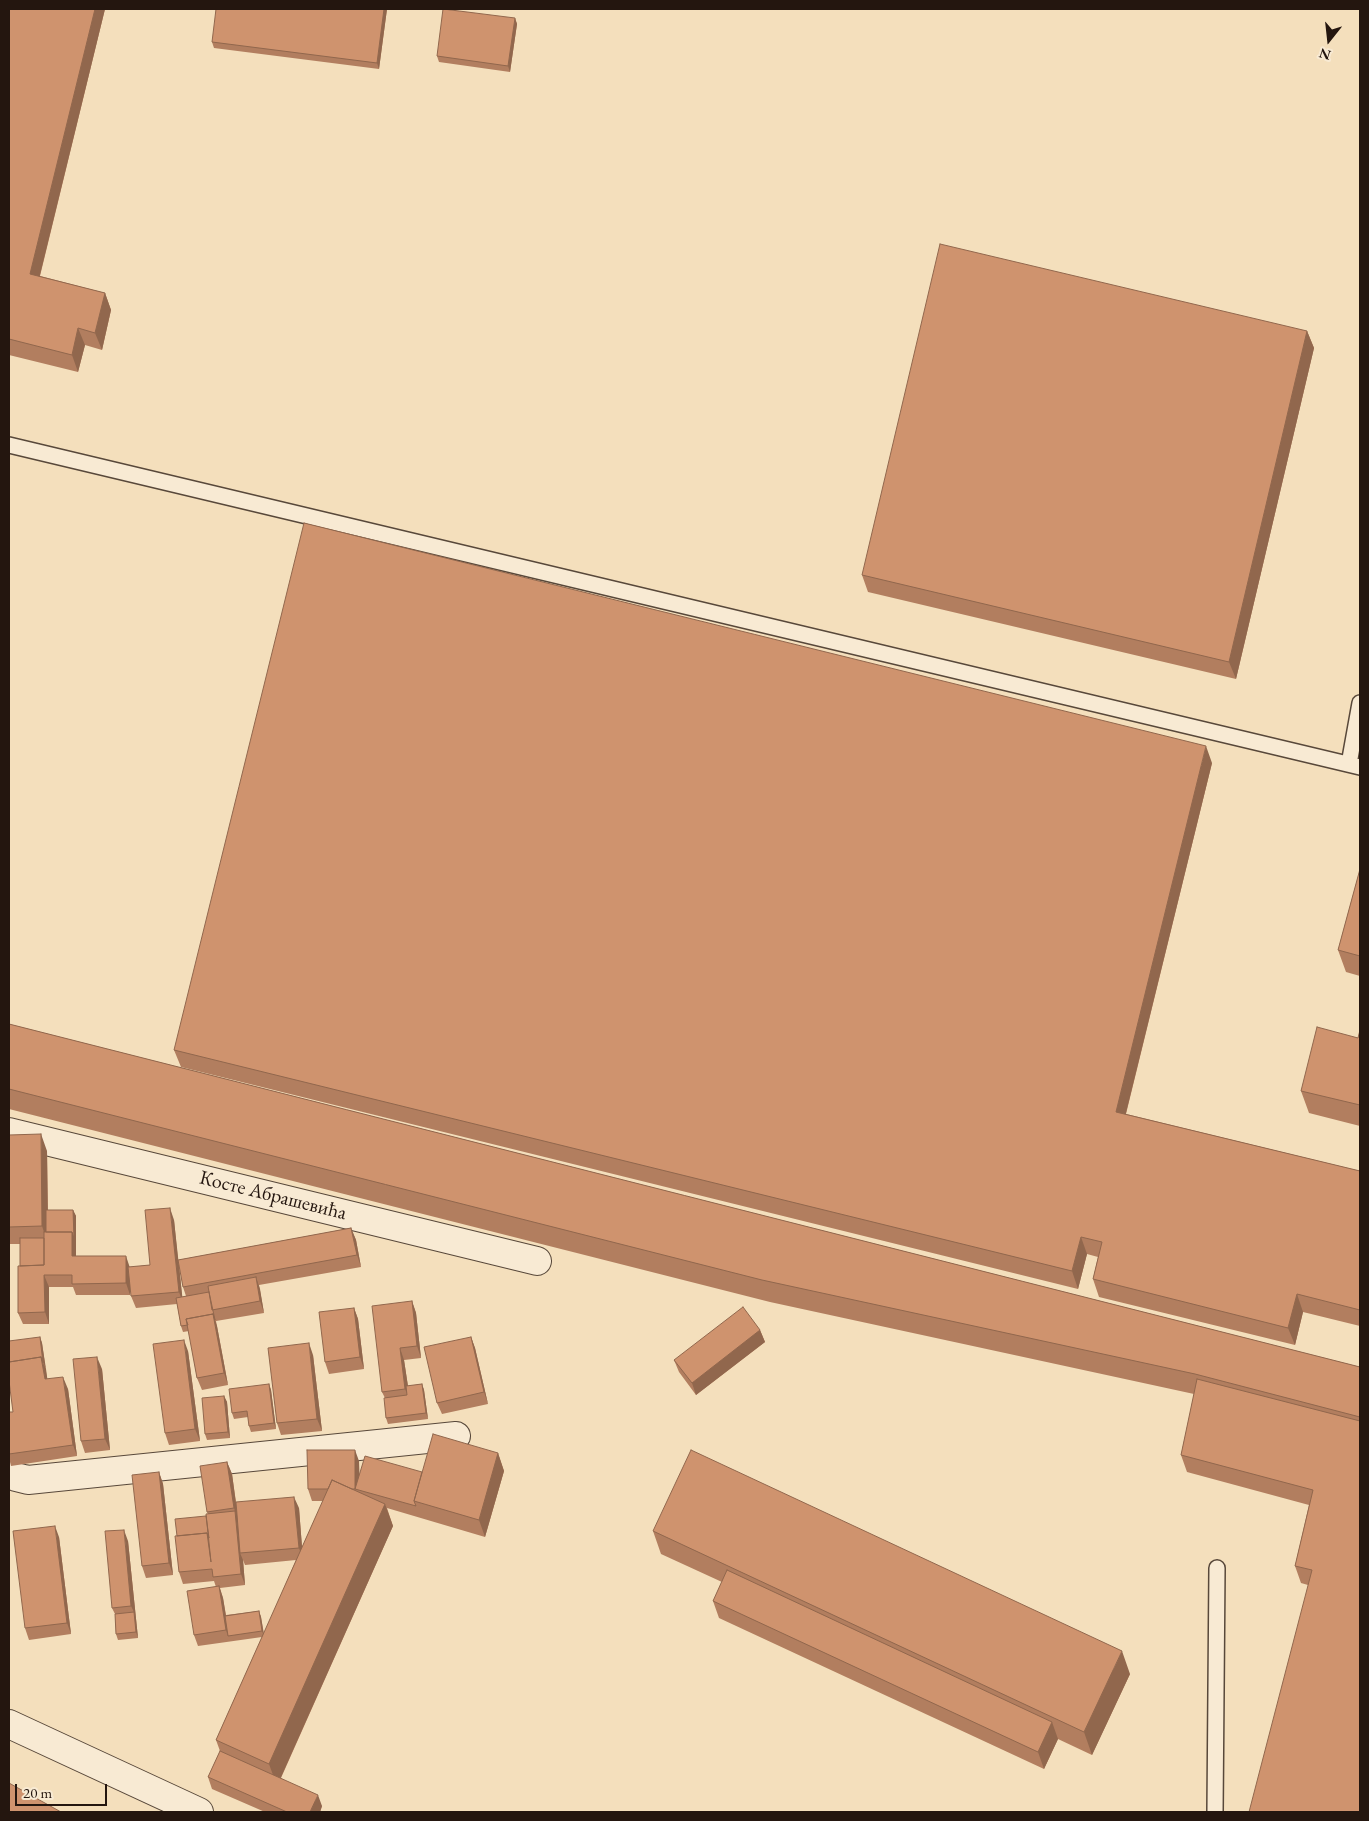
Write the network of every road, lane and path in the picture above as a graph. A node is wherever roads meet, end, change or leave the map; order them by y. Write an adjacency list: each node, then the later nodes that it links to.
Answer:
1 (9, 445): 3 (lane)
2 (1360, 703): 3 (lane)
3 (1354, 765)
4 (9, 1132): 5 (street, Косте Абрашевића)
5 (537, 1261)
6 (456, 1436): 7 (street)
7 (9, 1474)
8 (1217, 1568): 11 (lane)
9 (9, 1726): 10 (street)
10 (199, 1812)
11 (1215, 1812)

